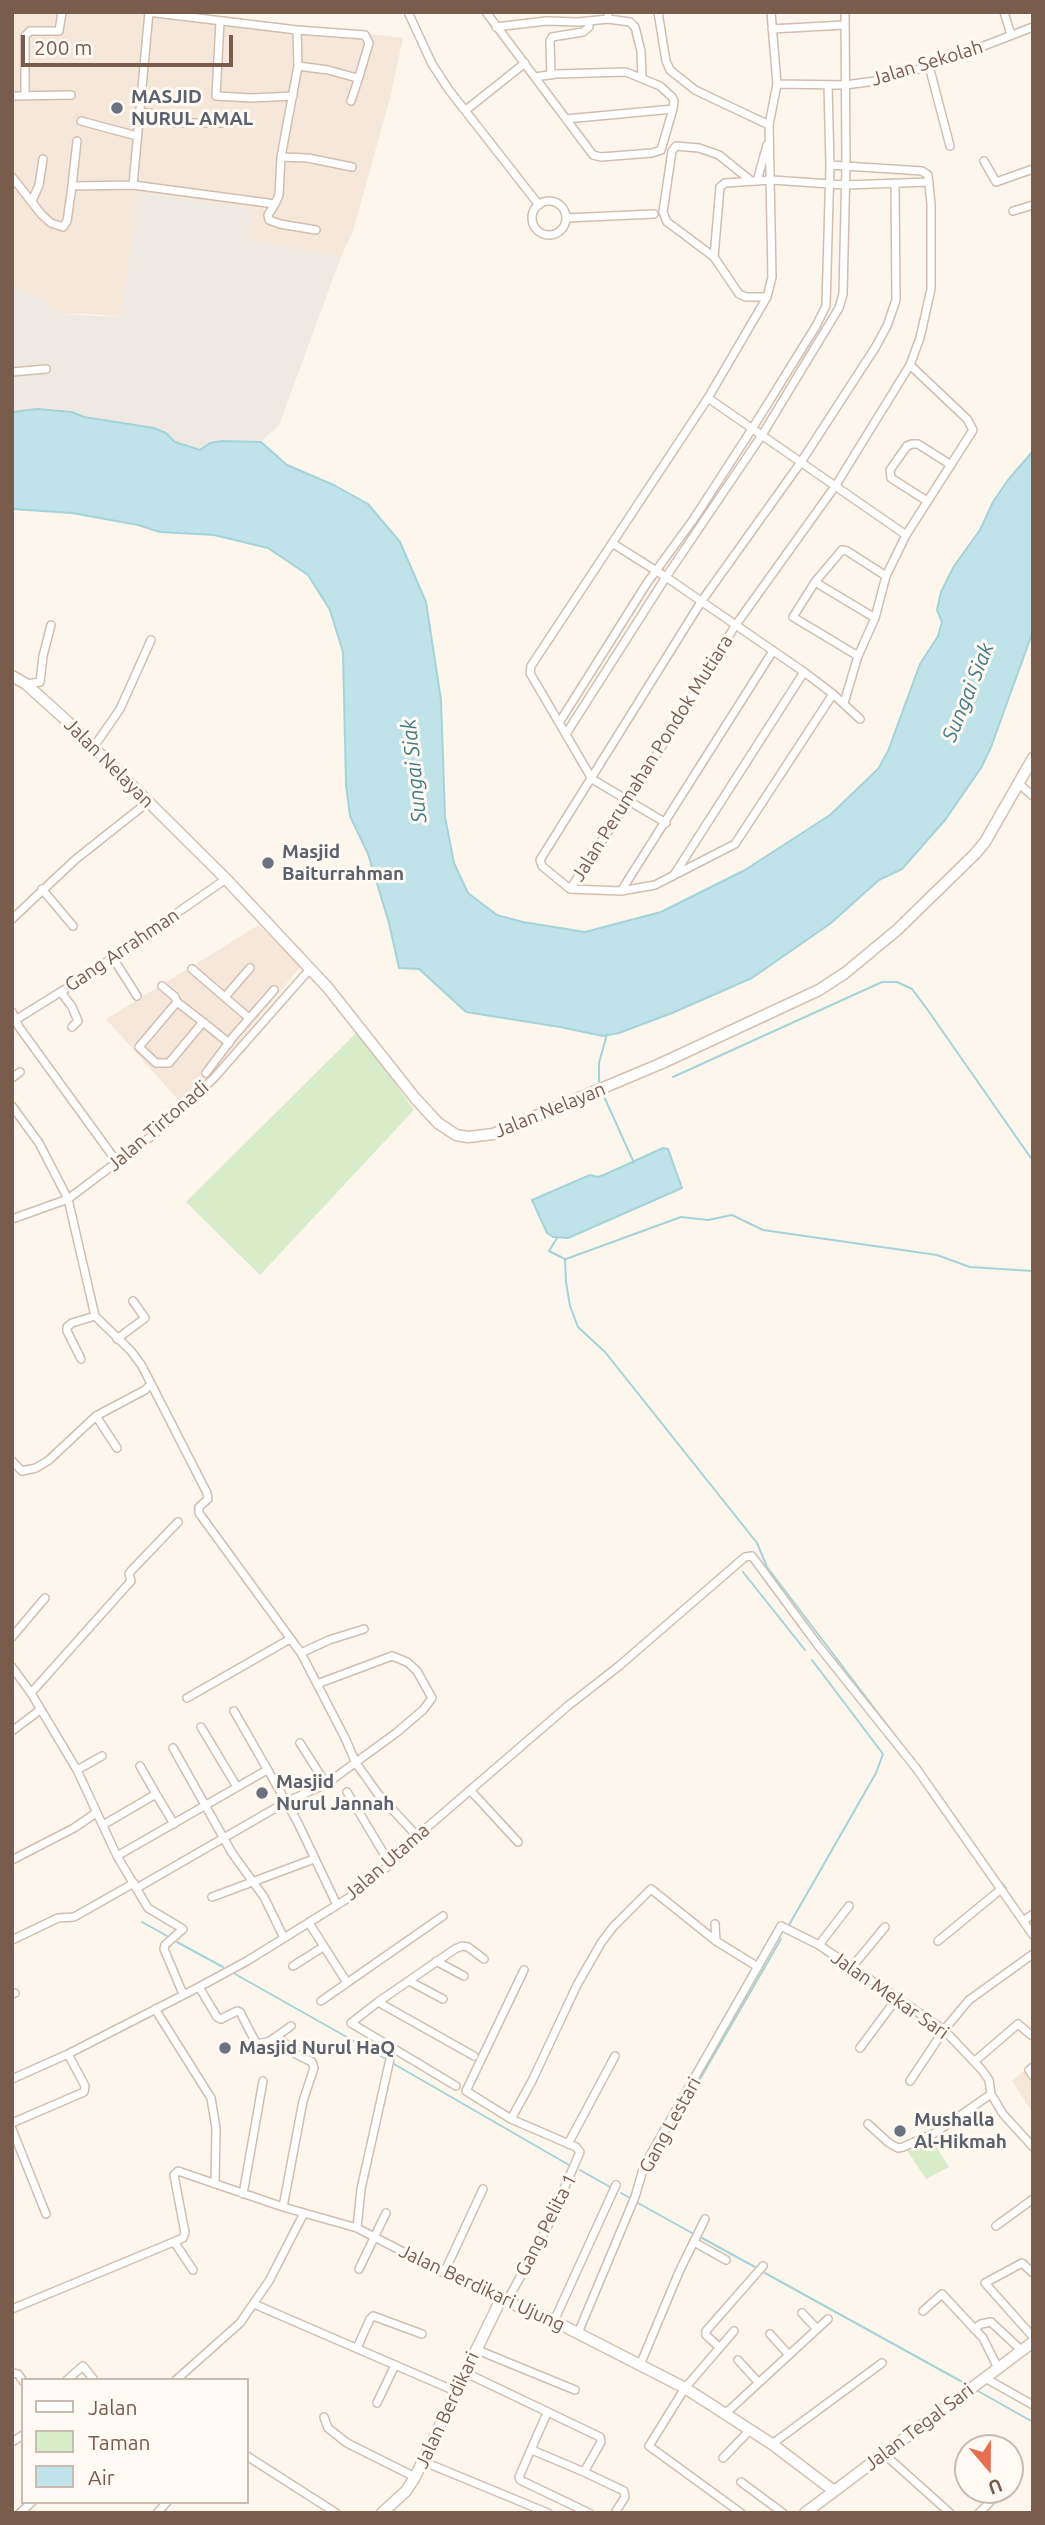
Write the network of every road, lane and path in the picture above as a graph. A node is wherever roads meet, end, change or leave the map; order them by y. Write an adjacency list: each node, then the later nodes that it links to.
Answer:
1 (62, 12): 30 (street)
2 (148, 12): 11 (street); 37 (street)
3 (408, 12): 36 (street)
4 (486, 12): 13 (street)
5 (658, 12): 41 (street)
6 (771, 12): 15 (street)
7 (845, 12): 12 (street)
8 (1004, 12): 17 (street)
9 (608, 15): 10 (street); 23 (street)
10 (589, 21): 13 (street); 21 (street)
11 (220, 22): 16 (street); 31 (street)
12 (844, 25): 15 (street); 27 (street)
13 (496, 27): 18 (street)
14 (1033, 27): 17 (street, Jalan Sekolah)
15 (772, 29): 25 (street)
16 (298, 30): 19 (street); 24 (street)
17 (1011, 35): 20 (street, Jalan Sekolah)
18 (525, 63): 22 (street); 36 (street)
19 (298, 66): 24 (street); 31 (street)
20 (929, 66): 27 (street, Jalan Sekolah); 45 (street)
21 (551, 75): 22 (street); 23 (street)
22 (536, 77): 38 (street)
23 (642, 77): 35 (street)
24 (358, 80): 32 (street)
25 (777, 85): 26 (street, Jalan Sekolah); 41 (street)
26 (828, 85): 27 (street, Jalan Sekolah); 33 (street)
27 (845, 85): 34 (street)
28 (71, 95): 30 (street)
29 (12, 96): 30 (street)
30 (24, 96)
31 (293, 96): 46 (street)
32 (351, 101)
33 (828, 107): 34 (street); 49 (street)
34 (845, 107): 50 (street)
35 (673, 109): 38 (street); 38 (street)
36 (466, 110): 64 (street)
37 (138, 112): 40 (street); 42 (street)
38 (566, 119)
39 (81, 121): 42 (street)
40 (232, 123)
41 (769, 125): 43 (street)
42 (136, 135): 59 (street)
43 (769, 138): 54 (street); 55 (street)
44 (78, 141): 61 (street)
45 (950, 146)
46 (281, 157): 51 (street); 63 (street)
47 (43, 159): 62 (street)
48 (984, 161): 52 (street)
49 (830, 165): 50 (street); 58 (street)
50 (846, 165): 56 (street); 60 (street)
51 (352, 167)
52 (1033, 169)
53 (12, 177): 62 (street)
54 (772, 180): 55 (street); 58 (street); 71 (street)
55 (753, 181): 70 (street); 70 (street)
56 (929, 182): 57 (street); 74 (street, Jalan Perumahan Pondok Mutiara)
57 (895, 183): 60 (street); 80 (street, Jalan Perumahan Pondok Mutiara)
58 (829, 184): 60 (street); 72 (street)
59 (133, 185): 61 (street); 63 (street)
60 (845, 185): 73 (street)
61 (72, 186): 62 (street)
62 (32, 201)
63 (275, 204): 69 (street)
64 (538, 205): 68 (street); 68 (street)
65 (1033, 205): 66 (street)
66 (1013, 211)
67 (654, 214): 68 (street)
68 (566, 218)
69 (316, 230)
70 (714, 257): 71 (street)
71 (767, 297): 77 (street)
72 (826, 306): 73 (street); 78 (street)
73 (839, 308): 79 (street)
74 (910, 365): 81 (street); 82 (street, Jalan Perumahan Pondok Mutiara)
75 (46, 369): 76 (street)
76 (12, 373)
77 (708, 398): 78 (street); 85 (street)
78 (752, 429): 79 (street); 86 (street)
79 (762, 435): 80 (street); 88 (street)
80 (801, 462): 82 (street); 90 (street, Jalan Perumahan Pondok Mutiara)
81 (951, 465): 83 (street); 83 (street)
82 (836, 485): 84 (street); 93 (street, Jalan Perumahan Pondok Mutiara)
83 (927, 501): 84 (street)
84 (906, 535): 87 (street)
85 (612, 543): 86 (street); 103 (street)
86 (655, 571): 88 (street); 103 (street)
87 (886, 576): 89 (street); 91 (street)
88 (666, 577): 90 (street); 104 (street)
89 (815, 582): 91 (street); 96 (street)
90 (701, 602): 93 (street); 107 (street, Jalan Perumahan Pondok Mutiara)
91 (875, 618): 96 (street)
92 (51, 625): 99 (street)
93 (735, 626): 95 (street); 110 (street, Jalan Perumahan Pondok Mutiara)
94 (151, 640): 105 (street)
95 (773, 651): 97 (street); 112 (street)
96 (858, 656): 101 (street)
97 (804, 672): 100 (street); 113 (street)
98 (12, 676): 99 (main road, Jalan Nelayan)
99 (26, 684): 105 (main road, Jalan Nelayan)
100 (833, 694): 101 (street); 113 (street)
101 (844, 703): 102 (street)
102 (860, 719)
103 (559, 723): 104 (street)
104 (566, 734): 107 (street)
105 (93, 748): 111 (main road, Jalan Nelayan)
106 (1033, 758): 108 (main road, Jalan Nelayan)
107 (592, 779): 110 (street); 116 (street, Jalan Perumahan Pondok Mutiara)
108 (1019, 784): 109 (street); 123 (main road, Jalan Nelayan)
109 (1033, 796)
110 (629, 800): 112 (street); 116 (street, Jalan Perumahan Pondok Mutiara)
111 (148, 802): 114 (main road, Jalan Nelayan); 115 (street)
112 (666, 823): 117 (street)
113 (673, 876): 117 (street)
114 (226, 878): 120 (street, Gang Arrahman); 123 (main road, Jalan Nelayan)
115 (41, 889): 118 (street); 119 (street)
116 (570, 889): 117 (street)
117 (621, 891)
118 (12, 919)
119 (73, 926)
120 (113, 958): 126 (street, Gang Arrahman); 127 (street)
121 (250, 968): 128 (street)
122 (192, 969): 128 (street)
123 (309, 970): 135 (street, Jalan Tirtonadi)
124 (162, 986): 129 (street)
125 (274, 990): 131 (street)
126 (61, 992): 130 (street, Gang Arrahman); 133 (street)
127 (137, 996)
128 (225, 998): 131 (street)
129 (177, 1002): 132 (street); 132 (street)
130 (15, 1016): 142 (street)
131 (249, 1018): 134 (street)
132 (203, 1022): 136 (street)
133 (72, 1027)
134 (242, 1027): 135 (street); 136 (street)
135 (252, 1036): 137 (street, Jalan Tirtonadi)
136 (231, 1040): 137 (street); 139 (street)
137 (244, 1045): 142 (street, Jalan Tirtonadi)
138 (20, 1072): 140 (street)
139 (206, 1073)
140 (12, 1077)
141 (12, 1106): 143 (street)
142 (117, 1162): 143 (street, Jalan Tirtonadi)
143 (68, 1199): 144 (street, Jalan Tirtonadi); 146 (street)
144 (12, 1219)
145 (133, 1301): 147 (street)
146 (95, 1316): 147 (street); 148 (street)
147 (117, 1339): 149 (street)
148 (81, 1359)
149 (151, 1384): 150 (street); 157 (street)
150 (96, 1416): 151 (street); 152 (street)
151 (117, 1448)
152 (12, 1461)
153 (178, 1522): 161 (street)
154 (45, 1598): 156 (street)
155 (364, 1629): 158 (street)
156 (12, 1637)
157 (290, 1639): 158 (street); 162 (street)
158 (301, 1653): 160 (street)
159 (12, 1667): 161 (street)
160 (317, 1684): 170 (street); 170 (street)
161 (31, 1693): 163 (street)
162 (187, 1698)
163 (40, 1710): 166 (street); 172 (street)
164 (234, 1711): 173 (street)
165 (201, 1727): 175 (street)
166 (12, 1731)
167 (300, 1743): 174 (street)
168 (173, 1748): 180 (street)
169 (102, 1756): 172 (street)
170 (356, 1763): 174 (street); 184 (street)
171 (140, 1766): 178 (street)
172 (77, 1770): 181 (street)
173 (267, 1770): 175 (street); 179 (street)
174 (326, 1784): 179 (street)
175 (237, 1787): 180 (street)
176 (470, 1790): 184 (street, Jalan Utama); 186 (street); 193 (street, Jalan Utama)
177 (347, 1792): 190 (street)
178 (156, 1794): 182 (street); 183 (street)
179 (286, 1802): 185 (street); 188 (street)
180 (206, 1805): 182 (street); 185 (street)
181 (96, 1813): 183 (street); 189 (street)
182 (174, 1824): 187 (street)
183 (103, 1825): 187 (street)
184 (417, 1836): 190 (street, Jalan Utama)
185 (224, 1837): 191 (street); 192 (street)
186 (518, 1842)
187 (117, 1856): 192 (street)
188 (314, 1859): 191 (street); 195 (street)
189 (12, 1860)
190 (390, 1864): 195 (street, Jalan Utama)
191 (253, 1881): 194 (street); 205 (street)
192 (135, 1886): 206 (street); 222 (street)
193 (1000, 1890): 199 (street); 208 (street)
194 (212, 1896)
195 (337, 1905): 200 (street, Jalan Utama)
196 (849, 1906): 209 (street)
197 (1033, 1914): 199 (street)
198 (443, 1916): 219 (street)
199 (1023, 1921): 204 (street)
200 (309, 1923): 205 (street, Jalan Utama); 210 (street)
201 (715, 1924): 207 (street)
202 (781, 1926): 209 (street, Jalan Mekar Sari); 215 (street, Gang Lestari)
203 (885, 1927): 216 (street)
204 (1033, 1934)
205 (284, 1938): 221 (street, Jalan Utama)
206 (12, 1940)
207 (716, 1941): 215 (street); 245 (street)
208 (939, 1941)
209 (819, 1945): 216 (street, Jalan Mekar Sari)
210 (323, 1947): 214 (street); 219 (street)
211 (1033, 1954): 229 (street)
212 (484, 1959): 213 (street)
213 (436, 1961): 218 (street); 220 (street)
214 (293, 1966)
215 (758, 1967): 283 (street, Gang Lestari)
216 (852, 1967): 223 (street, Jalan Mekar Sari)
217 (524, 1970): 245 (street, Gang Pelita 1)
218 (464, 1976)
219 (346, 1981): 225 (street)
220 (409, 1981): 224 (street); 226 (street)
221 (199, 1987): 222 (street, Jalan Utama); 231 (street)
222 (183, 1994): 227 (street, Jalan Utama)
223 (897, 1998): 229 (street, Jalan Mekar Sari); 232 (street)
224 (443, 1999)
225 (321, 2001)
226 (378, 2001): 233 (street); 235 (street)
227 (155, 2009): 234 (street, Jalan Utama); 251 (street)
228 (291, 2026): 231 (street)
229 (944, 2030): 237 (street, Jalan Mekar Sari); 242 (street)
230 (1031, 2035): 237 (street)
231 (277, 2036): 256 (street)
232 (860, 2048)
233 (392, 2050): 243 (street); 262 (street)
234 (68, 2054): 240 (street, Jalan Utama); 246 (street)
235 (474, 2056)
236 (615, 2056): 249 (street)
237 (975, 2062): 244 (street, Jalan Mekar Sari)
238 (1033, 2067): 239 (street)
239 (1033, 2076)
240 (12, 2079)
241 (263, 2081): 254 (street)
242 (910, 2081)
243 (456, 2086)
244 (990, 2094): 247 (street); 250 (street, Jalan Mekar Sari)
245 (511, 2119): 249 (street, Gang Pelita 1)
246 (12, 2123)
247 (869, 2124)
248 (12, 2129): 259 (street)
249 (568, 2144): 273 (street, Gang Pelita 1)
250 (1033, 2147)
251 (215, 2184): 254 (street, Jalan Berdikari Ujung); 265 (street, Jalan Berdikari Ujung)
252 (616, 2185): 279 (street)
253 (483, 2189): 271 (street)
254 (243, 2194): 256 (street, Jalan Berdikari Ujung)
255 (1033, 2199): 261 (street)
256 (283, 2207): 257 (street, Jalan Berdikari Ujung)
257 (304, 2213): 262 (street, Jalan Berdikari Ujung); 274 (street)
258 (386, 2213): 263 (street)
259 (46, 2214)
260 (705, 2219): 264 (street)
261 (996, 2226)
262 (357, 2228): 263 (street, Jalan Berdikari Ujung)
263 (375, 2237): 270 (street); 271 (street, Jalan Berdikari Ujung)
264 (694, 2242): 266 (street); 295 (street)
265 (175, 2243): 269 (street); 275 (street)
266 (726, 2260)
267 (1029, 2262): 272 (street); 286 (street)
268 (763, 2266): 287 (street)
269 (193, 2270)
270 (359, 2270)
271 (444, 2273): 273 (street, Jalan Berdikari Ujung)
272 (1033, 2273)
273 (504, 2300): 279 (main road, Jalan Berdikari Ujung); 289 (main road, Jalan Berdikari)
274 (254, 2304): 288 (street); 300 (street)
275 (13, 2307)
276 (923, 2311): 281 (street)
277 (802, 2313): 280 (street)
278 (828, 2319): 280 (street)
279 (554, 2321): 283 (main road, Jalan Berdikari Ujung)
280 (817, 2329): 291 (street)
281 (974, 2329): 290 (street); 296 (street)
282 (734, 2331): 287 (street)
283 (578, 2333): 295 (main road, Jalan Berdikari Ujung)
284 (422, 2334): 288 (street)
285 (770, 2334): 291 (street)
286 (1033, 2339): 290 (main road, Jalan Tegal Sari)
287 (719, 2347): 303 (street)
288 (358, 2348): 294 (street)
289 (475, 2349): 297 (main road, Jalan Berdikari); 304 (street)
290 (1021, 2350): 296 (main road, Jalan Tegal Sari)
291 (788, 2354): 302 (street)
292 (738, 2360): 302 (street)
293 (882, 2363): 312 (street)
294 (394, 2365): 305 (street); 306 (street)
295 (640, 2365): 303 (main road, Jalan Berdikari Ujung)
296 (998, 2368): 301 (main road, Jalan Tegal Sari)
297 (464, 2372): 305 (main road, Jalan Berdikari); 308 (street)
298 (68, 2378): 299 (street)
299 (92, 2378)
300 (178, 2378)
301 (985, 2378): 307 (street); 314 (main road, Jalan Tegal Sari)
302 (758, 2382): 309 (street)
303 (685, 2388): 309 (main road, Jalan Berdikari Ujung); 327 (street)
304 (575, 2390)
305 (455, 2391): 317 (main road, Jalan Berdikari)
306 (377, 2403)
307 (1033, 2405)
308 (547, 2413): 313 (street); 318 (street)
309 (726, 2413): 311 (main road, Jalan Berdikari Ujung)
310 (324, 2417): 319 (street)
311 (749, 2431): 312 (main road, Jalan Berdikari Ujung); 316 (street)
312 (772, 2444): 321 (main road, Jalan Berdikari Ujung)
313 (531, 2449): 318 (street); 325 (street)
314 (883, 2453): 321 (main road, Jalan Tegal Sari); 330 (street)
315 (248, 2457): 322 (street)
316 (723, 2458)
317 (422, 2461): 319 (main road, Jalan Berdikari); 324 (street)
318 (584, 2472): 326 (street)
319 (415, 2477): 323 (main road, Jalan Berdikari)
320 (741, 2482): 328 (street)
321 (834, 2491): 329 (main road, Jalan Tegal Sari)
322 (336, 2513)
323 (382, 2513)
324 (548, 2513)
325 (589, 2513)
326 (615, 2513)
327 (741, 2513)
328 (783, 2513)
329 (805, 2513)
330 (950, 2513)

